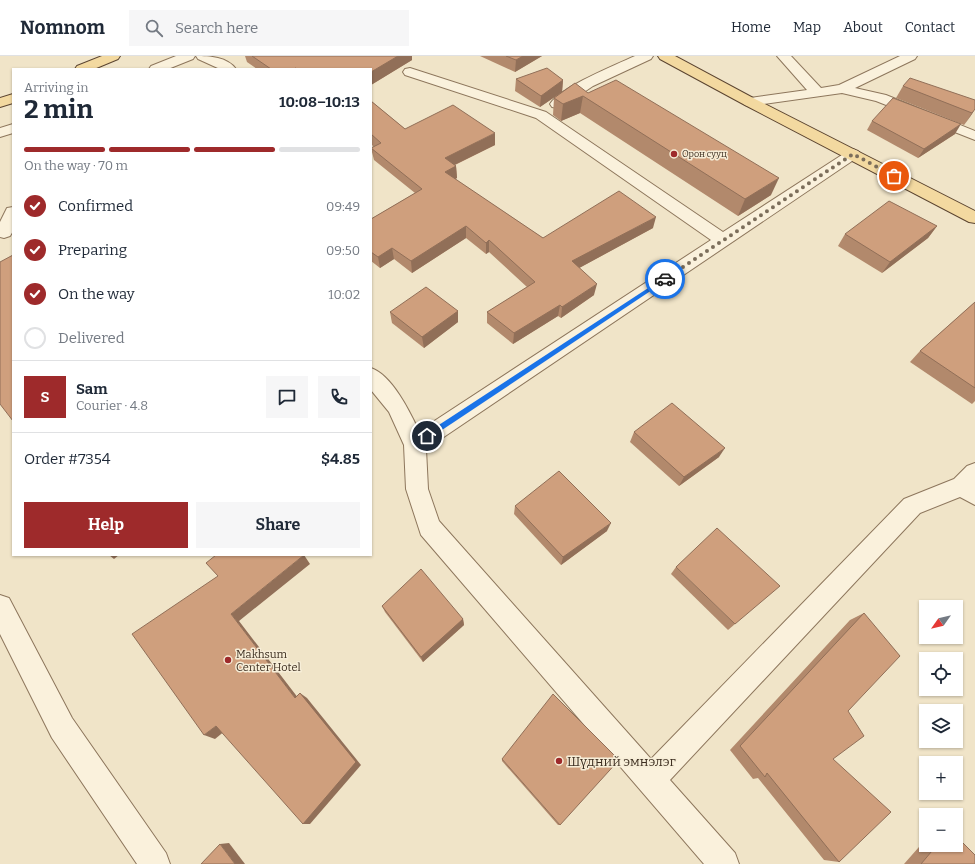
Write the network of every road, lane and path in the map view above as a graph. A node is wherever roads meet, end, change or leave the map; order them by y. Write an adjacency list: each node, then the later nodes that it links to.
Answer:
1 (113, 56): 8 (main road)
2 (188, 56): 9 (street)
3 (203, 56): 10 (street)
4 (646, 56): 17 (street)
5 (665, 56): 15 (main road)
6 (784, 56): 13 (street)
7 (910, 56): 12 (street)
8 (84, 68)
9 (158, 68)
10 (228, 68)
11 (410, 72): 17 (street)
12 (842, 89): 13 (street); 20 (street)
13 (818, 92): 15 (street)
14 (12, 98): 16 (main road)
15 (750, 102): 21 (main road)
16 (0, 103)
17 (541, 115): 25 (street)
18 (12, 128): 19 (street)
19 (0, 134)
20 (975, 136)
21 (853, 154): 23 (main road); 25 (street)
22 (12, 215): 24 (street)
23 (975, 218)
24 (6, 231)
25 (723, 240): 27 (street)
26 (372, 377): 27 (street)
27 (414, 445): 30 (street)
28 (971, 485): 30 (street)
29 (0, 607): 32 (street)
30 (650, 780): 31 (street)
31 (713, 860)
32 (156, 864)

